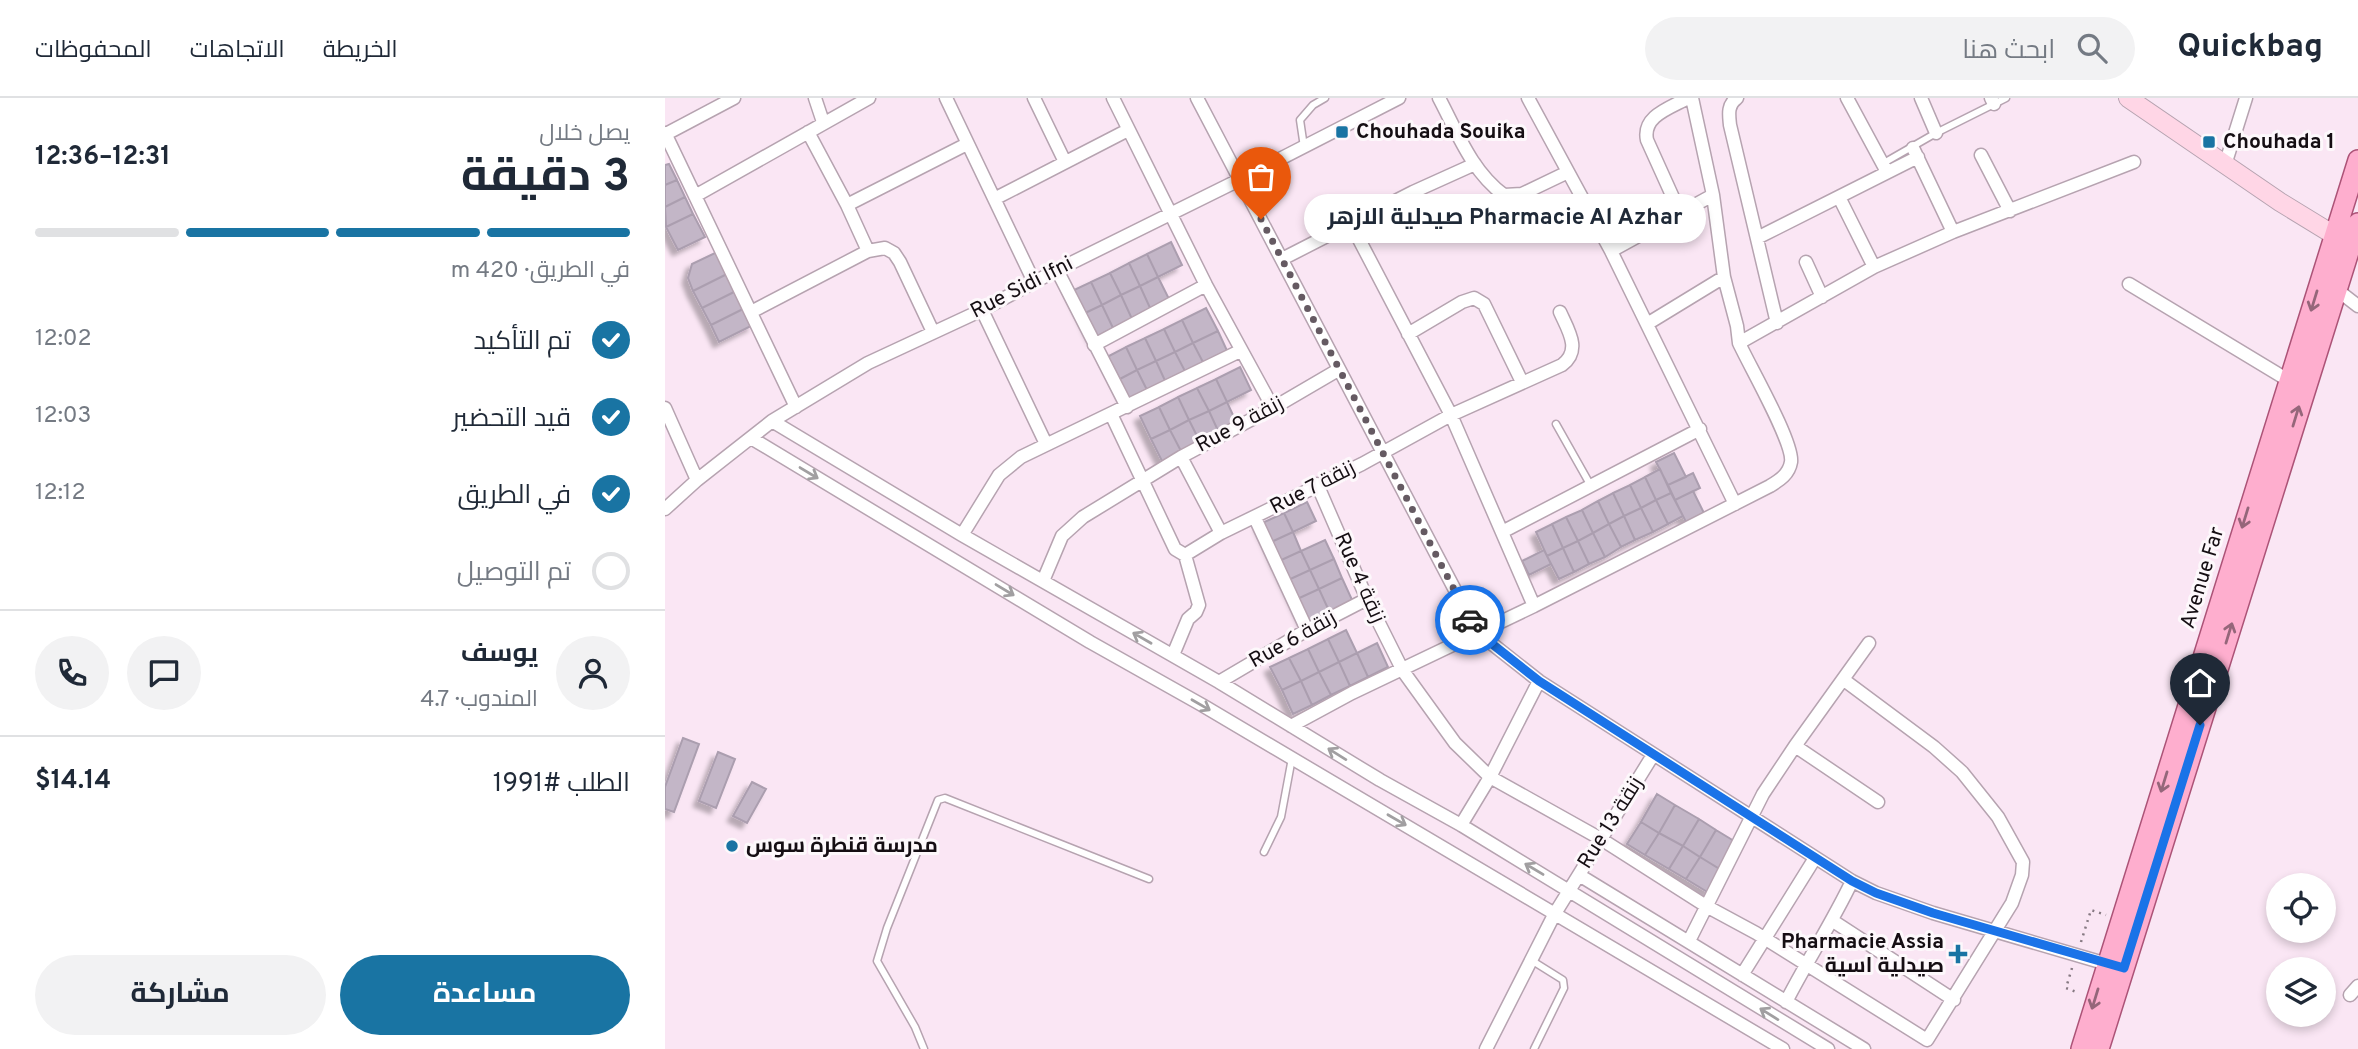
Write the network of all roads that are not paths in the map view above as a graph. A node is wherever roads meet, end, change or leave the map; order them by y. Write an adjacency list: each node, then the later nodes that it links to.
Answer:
1 (734, 98): 23 (street)
2 (815, 98): 19 (street)
3 (869, 98): 19 (street)
4 (946, 98): 24 (street)
5 (1034, 98): 29 (street)
6 (1113, 98): 20 (street)
7 (1197, 98): 35 (street)
8 (1325, 98): 25 (lane)
9 (1399, 98): 25 (street, Rue Sidi Ifni)
10 (1439, 98): 31 (street)
11 (1528, 98): 34 (street)
12 (1690, 98): 37 (street); 44 (street)
13 (1737, 98): 50 (street)
14 (1847, 98): 33 (street)
15 (1921, 98): 22 (street)
16 (2246, 98): 32 (street)
17 (2131, 99): 32 (street)
18 (1997, 100): 22 (lane)
19 (823, 122): 21 (street)
20 (1128, 130): 29 (street); 43 (street)
21 (808, 132): 38 (street); 41 (street)
22 (1936, 133): 26 (lane)
23 (665, 134): 38 (street)
24 (967, 144): 40 (street); 41 (street)
25 (1304, 147): 35 (street, Rue Sidi Ifni)
26 (1915, 152): 33 (street); 47 (street)
27 (1981, 155): 42 (street)
28 (2358, 160): 48 (main road, Avenue Far)
29 (1065, 162): 40 (street)
30 (2134, 163): 42 (street)
31 (1475, 164): 36 (street); 46 (street)
32 (2225, 165): 48 (street)
33 (1885, 168): 39 (street)
34 (1568, 172): 36 (street); 49 (street)
35 (1239, 180): 43 (street, Rue Sidi Ifni); 54 (street)
36 (1522, 194): 49 (lane)
37 (1713, 195): 44 (street); 58 (street)
38 (695, 196): 66 (street)
39 (1839, 197): 50 (street); 56 (street)
40 (996, 198): 59 (street)
41 (847, 205): 52 (street)
42 (2010, 211): 47 (street)
43 (1169, 213): 57 (street, Rue Sidi Ifni); 61 (street)
44 (1680, 213): 53 (street)
45 (2358, 223): 51 (main road, Avenue Far)
46 (1350, 224): 54 (street); 71 (street)
47 (1954, 232): 56 (street)
48 (2333, 236): 51 (street); 76 (main road, Avenue Far, one-way to 76)
49 (1603, 237): 53 (street)
50 (1757, 239): 68 (street)
51 (2351, 245): 62 (main road, Avenue Far)
52 (868, 251): 66 (street); 70 (street)
53 (1611, 251): 69 (street)
54 (1282, 259): 75 (street)
55 (1806, 262): 63 (street)
56 (1874, 267): 63 (street)
57 (1057, 270): 59 (street, Rue Sidi Ifni); 73 (street)
58 (1724, 277): 69 (street); 72 (street)
59 (1034, 282): 65 (street, Rue Sidi Ifni)
60 (2129, 284): 76 (street)
61 (1206, 285): 73 (street); 74 (street)
62 (2336, 289): 64 (street); 136 (main road, Avenue Far, one-way to 62)
63 (1822, 297): 68 (street)
64 (2358, 306)
65 (982, 310): 70 (street, Rue Sidi Ifni); 88 (street)
66 (751, 312): 78 (street)
67 (1560, 312): 77 (street, Rue 7 زنقة)
68 (1777, 323): 72 (street)
69 (1647, 324): 86 (street)
70 (933, 332): 78 (street, Rue Sidi Ifni)
71 (1408, 334): 77 (street); 83 (street)
72 (1739, 343): 95 (street)
73 (1094, 345): 79 (street)
74 (1240, 351): 79 (street); 81 (street)
75 (1338, 370): 81 (street, Rue 9 زنقة); 89 (street)
76 (2288, 380): 136 (main road, Avenue Far, one-way to 136)
77 (1522, 382): 83 (street, Rue 7 زنقة)
78 (796, 407): 84 (street, Rue Sidi Ifni)
79 (1127, 407): 82 (street)
80 (665, 408): 91 (street)
81 (1273, 408): 90 (street, Rue 9 زنقة)
82 (1111, 414): 88 (street); 92 (street)
83 (1451, 415): 89 (street, Rue 7 زنقة); 98 (street)
84 (772, 421): 87 (street, Rue Sidi Ifni); 100 (street)
85 (1556, 424): 94 (lane)
86 (1700, 429): 94 (street); 95 (street)
87 (751, 438): 91 (street, Rue Sidi Ifni); 116 (street, one-way to 116)
88 (1046, 444): 100 (street)
89 (1383, 453): 93 (street, Rue 7 زنقة); 106 (street)
90 (1181, 457): 92 (street, Rue 9 زنقة); 99 (street)
91 (697, 480): 96 (street, Rue Sidi Ifni)
92 (1142, 481): 101 (street); 102 (street)
93 (1317, 485): 97 (street, Rue 7 زنقة); 103 (street, Rue 4 زنقة)
94 (1591, 486): 98 (street)
95 (1735, 503): 104 (street)
96 (665, 509)
97 (1255, 518): 99 (street, Rue 7 زنقة); 105 (street)
98 (1502, 532): 104 (street)
99 (1221, 533): 101 (street, Rue 7 زنقة)
100 (962, 535): 102 (street)
101 (1180, 552): 108 (street)
102 (1042, 580): 108 (street, one-way to 102)
103 (1367, 599): 105 (street, Rue 6 زنقة); 109 (street, Rue 4 زنقة)
104 (1534, 606): 106 (street)
105 (1307, 630): 112 (street, Rue 6 زنقة)
106 (1477, 632): 109 (street); 111 (street)
107 (1869, 643): 110 (street)
108 (1173, 655): 112 (street)
109 (1403, 671): 113 (street); 117 (street, Rue 4 زنقة)
110 (1843, 680): 114 (street); 131 (street)
111 (1539, 681): 115 (street); 117 (street)
112 (1219, 682): 113 (street)
113 (1291, 726): 120 (street, one-way to 113)
114 (1795, 746): 118 (street); 119 (street)
115 (1653, 755): 119 (street); 121 (street, Rue 13 زنقة)
116 (1292, 758): 122 (lane); 129 (street, one-way to 129)
117 (1490, 777): 120 (street); 121 (street, Rue 4 زنقة)
118 (1878, 802)
119 (1751, 817): 123 (street); 128 (street)
120 (1461, 825): 127 (street, one-way to 120)
121 (1601, 839): 124 (street, Rue 13 زنقة); 128 (street, Rue 4 زنقة)
122 (1264, 852)
123 (1815, 858): 126 (street); 132 (street)
124 (1579, 875): 127 (street, Rue 13 زنقة); 133 (street)
125 (1149, 879): 141 (lane)
126 (1852, 881): 130 (street); 131 (street)
127 (1569, 891): 129 (street, Rue 13 زنقة); 145 (street, one-way to 127)
128 (1706, 906): 132 (street, Rue 4 زنقة); 133 (street)
129 (1554, 915): 134 (street, Rue 13 زنقة); 144 (street)
130 (1833, 921): 135 (street); 138 (street)
131 (1995, 932): 136 (street); 138 (street)
132 (1763, 937): 135 (street, Rue 4 زنقة); 137 (street)
133 (1689, 941): 137 (street)
134 (1531, 960): 142 (street, Rue 13 زنقة); 143 (lane)
135 (1806, 964): 139 (street); 140 (street, Rue 4 زنقة)
136 (2115, 966): 147 (main road, Avenue Far, one-way to 147); 148 (main road, Avenue Far)
137 (1742, 975): 139 (street)
138 (1954, 1000): 140 (street)
139 (1786, 1002): 146 (street)
140 (1925, 1045)
141 (924, 1049)
142 (1486, 1049)
143 (1534, 1049)
144 (1783, 1049)
145 (1828, 1049)
146 (1864, 1049)
147 (2081, 1049)
148 (2099, 1049)

